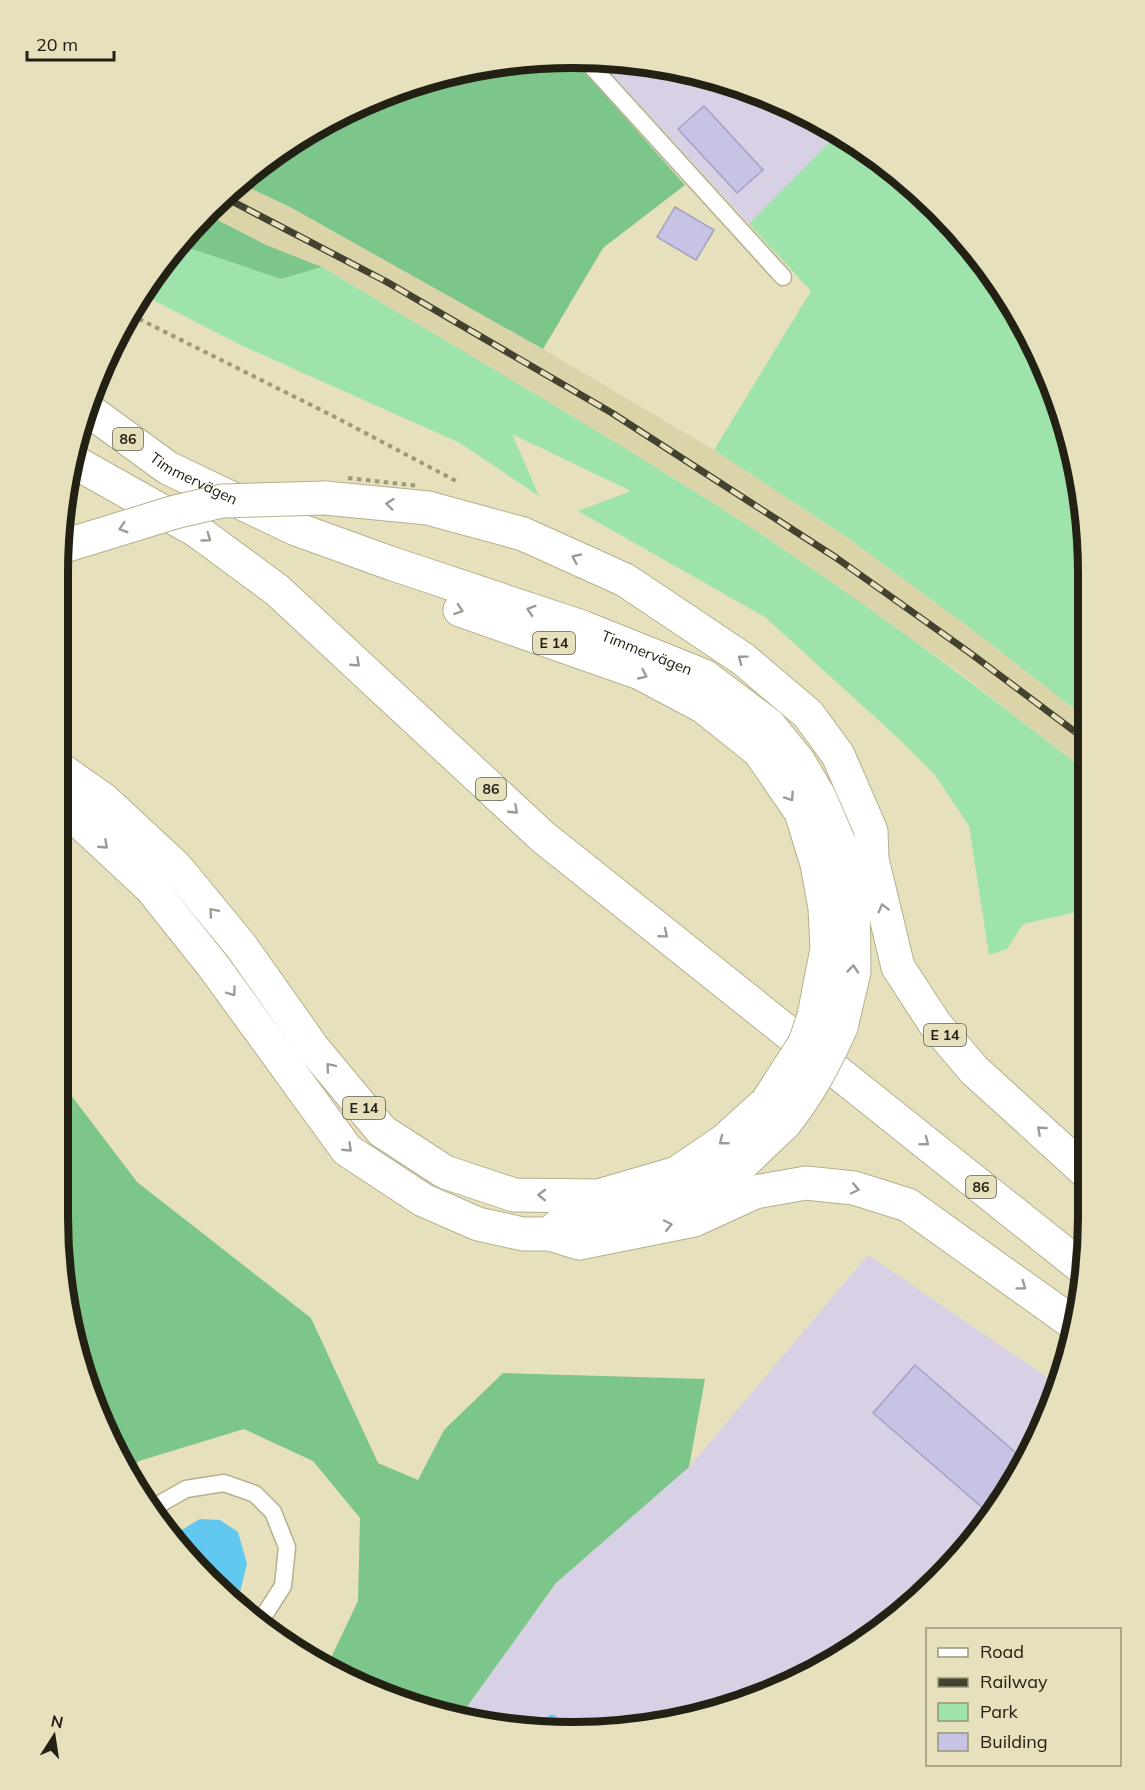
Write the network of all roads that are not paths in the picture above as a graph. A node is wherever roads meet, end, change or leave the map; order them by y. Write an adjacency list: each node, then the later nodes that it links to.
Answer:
1 (594, 69): 2 (lane)
2 (783, 277)
3 (93, 413): 7 (main road, Timmervägen / 86, one-way to 3)
4 (82, 454): 11 (main road, Timmervägen / E 14, one-way to 11)
5 (79, 465): 15 (main road, 86, one-way to 15)
6 (69, 545): 10 (main road, E 14, one-way to 6, bridge)
7 (704, 676): 10 (main road, 86); 11 (main road, Timmervägen / 86, one-way to 7)
8 (68, 775): 12 (main road, E 14, one-way to 8)
9 (68, 814): 14 (main road, E 14, one-way to 14)
10 (872, 859): 13 (main road, E 14, one-way to 10)
11 (828, 1021): 12 (main road, E 14, bridge)
12 (776, 1112): 14 (main road)
13 (1078, 1165)
14 (550, 1234): 16 (main road, E 14, one-way to 16)
15 (1075, 1262)
16 (1067, 1319)
17 (158, 1505): 18 (lane)
18 (263, 1617)

